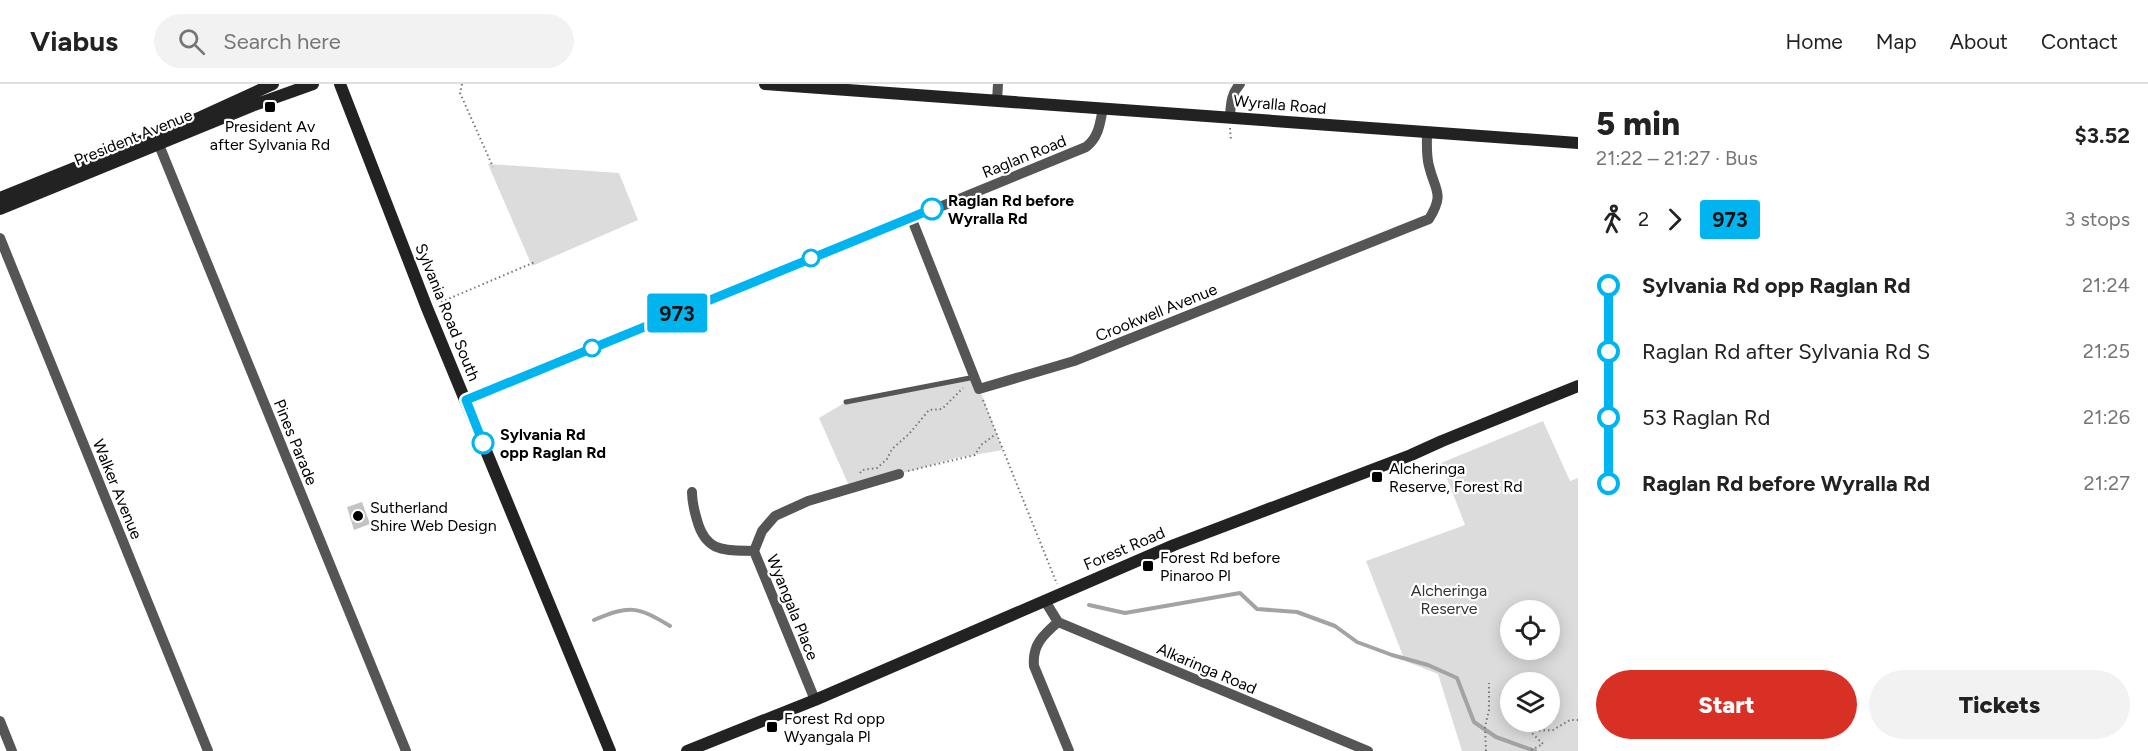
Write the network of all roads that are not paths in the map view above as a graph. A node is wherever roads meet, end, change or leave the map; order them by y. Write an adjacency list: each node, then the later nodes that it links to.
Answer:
1 (273, 84): 13 (street, President Avenue)
2 (313, 84): 12 (street, President Avenue)
3 (340, 84): 19 (street, Sylvania Road South)
4 (765, 84): 7 (street, Wyralla Road)
5 (998, 84): 7 (street)
6 (1240, 84): 9 (street)
7 (997, 100): 8 (street, Wyralla Road)
8 (1103, 108): 9 (street, Wyralla Road); 15 (street, Raglan Road)
9 (1230, 117): 10 (street, Wyralla Road)
10 (1427, 132): 11 (street, Wyralla Road); 17 (street, Crookwell Avenue)
11 (1578, 143)
12 (159, 145): 14 (street, President Avenue); 30 (street, Pines Parade)
13 (0, 198)
14 (0, 209)
15 (912, 217): 17 (street); 19 (street, Raglan Road)
16 (0, 238): 29 (street, Walker Avenue)
17 (975, 377): 20 (lane)
18 (1578, 386): 24 (street, Forest Road)
19 (466, 400): 31 (street, Sylvania Road South)
20 (846, 402)
21 (899, 474): 23 (street, Wyangala Place)
22 (692, 492): 23 (street)
23 (754, 551): 26 (street, Wyangala Place)
24 (1045, 601): 25 (street); 26 (street, Forest Road)
25 (1058, 622): 33 (street); 34 (street, Alkaringa Road)
26 (815, 700): 32 (street, Forest Road)
27 (0, 721): 28 (street)
28 (12, 751)
29 (207, 751)
30 (406, 751)
31 (610, 751)
32 (687, 751)
33 (1068, 751)
34 (1368, 751)

